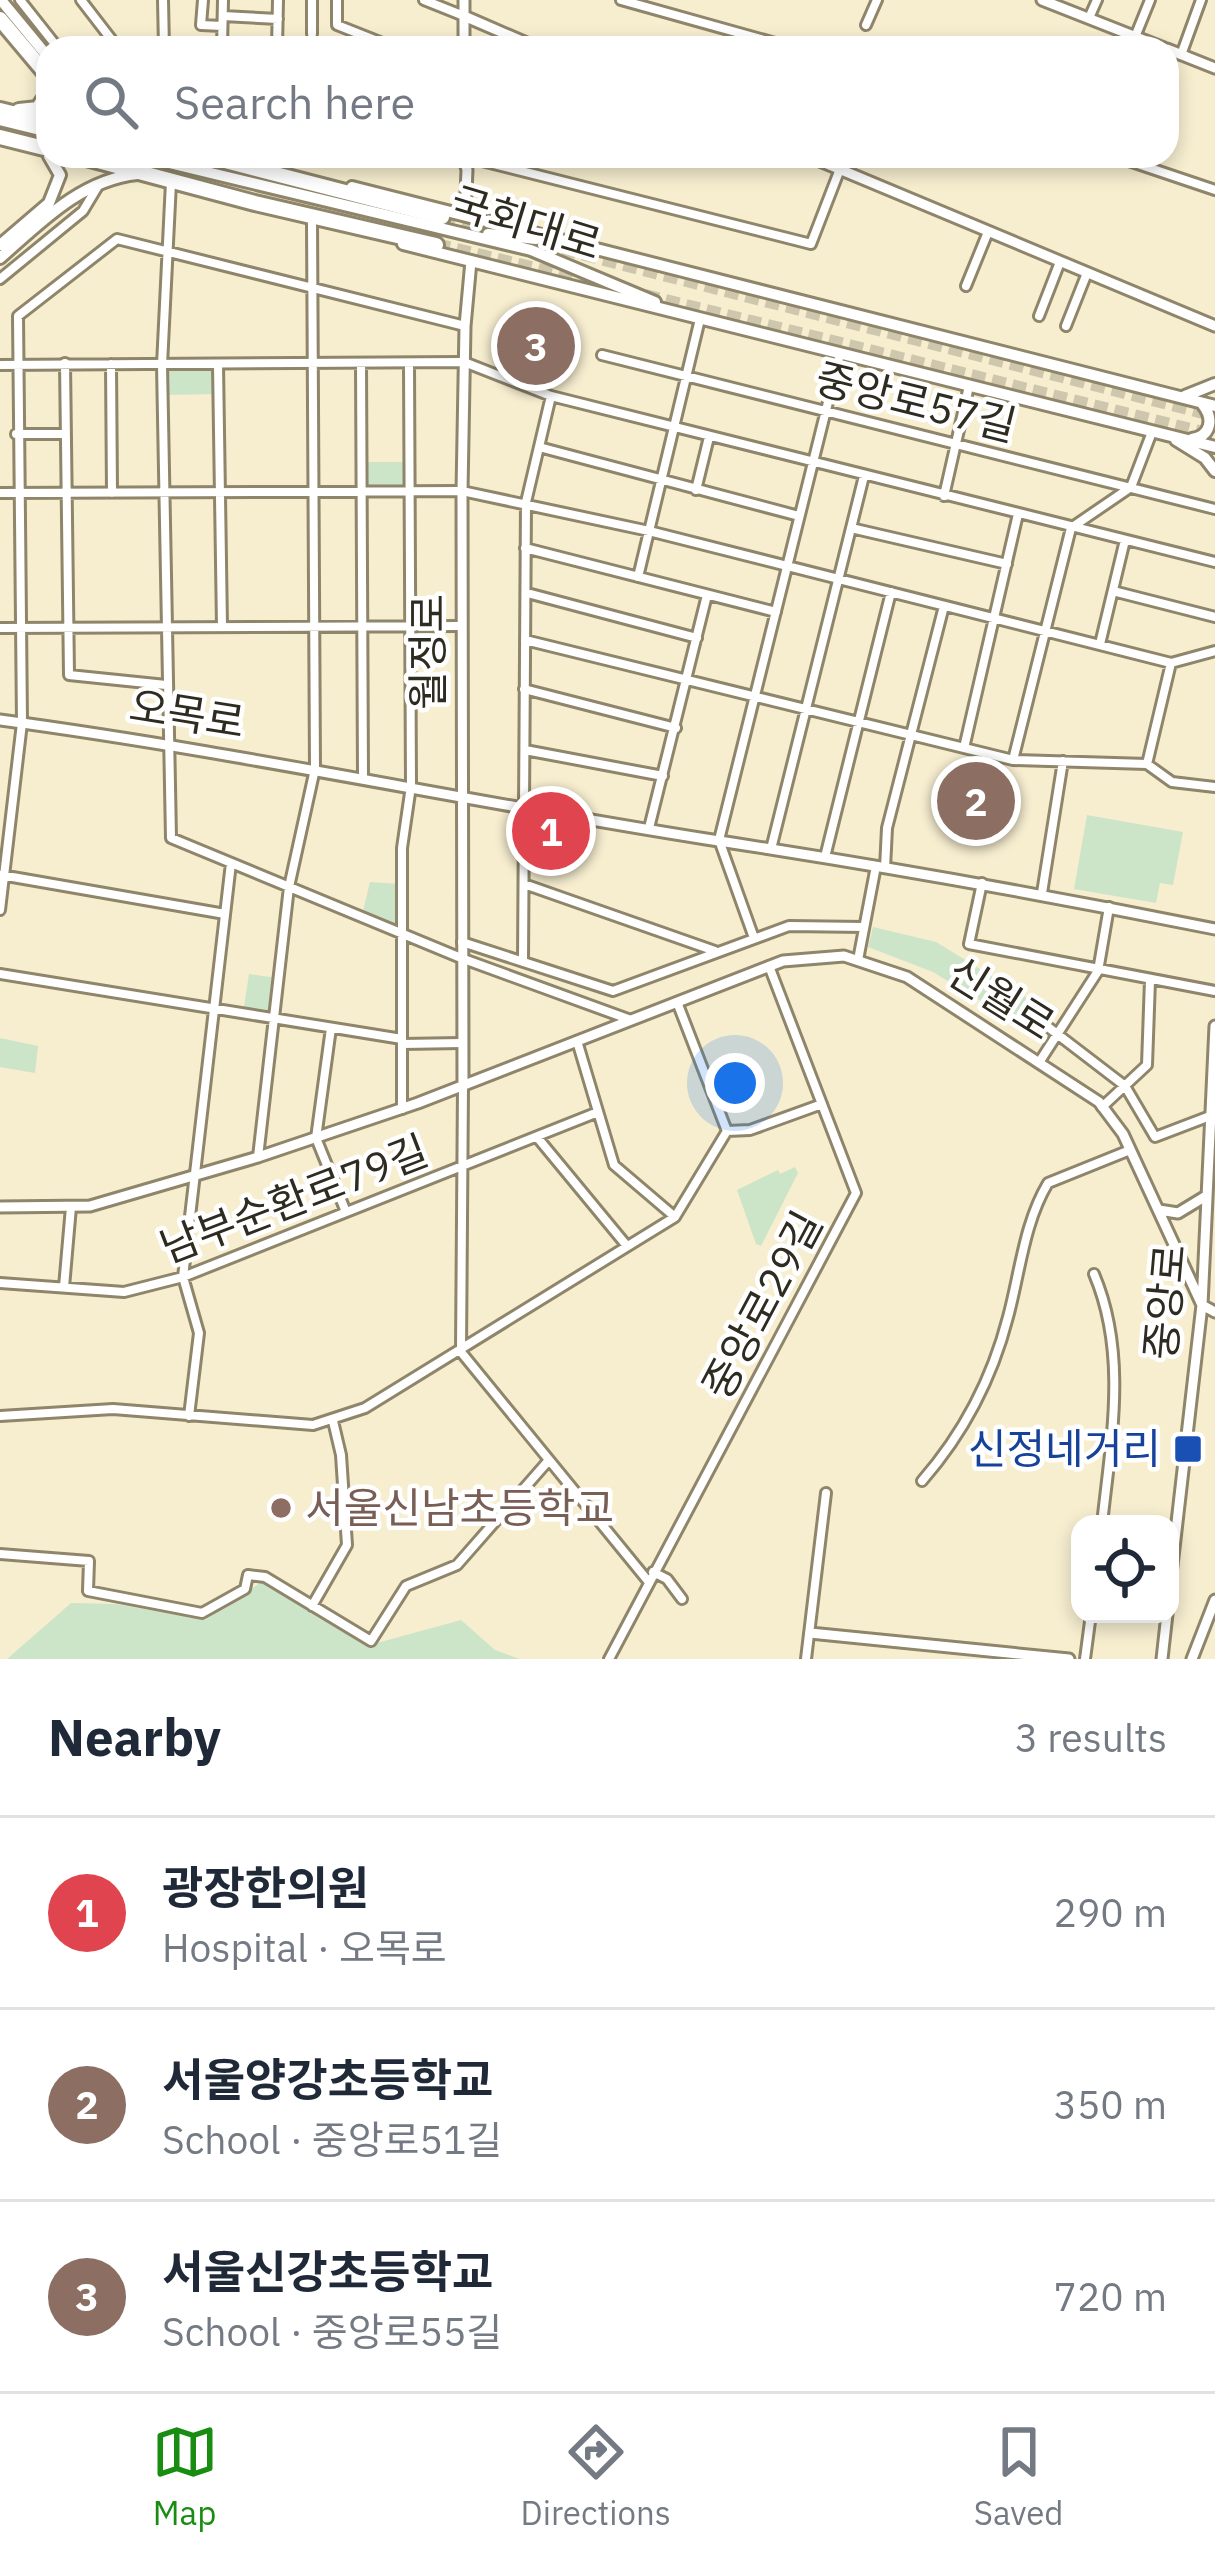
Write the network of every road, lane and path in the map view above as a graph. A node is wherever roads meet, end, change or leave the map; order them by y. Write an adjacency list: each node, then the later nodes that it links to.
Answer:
1 (1, 0): 38 (main road)
2 (20, 0): 27 (street)
3 (81, 0): 20 (street)
4 (95, 0): 20 (street)
5 (163, 0): 29 (street)
6 (202, 0): 24 (street)
7 (223, 0): 24 (street)
8 (278, 0): 23 (street)
9 (312, 0): 26 (street)
10 (337, 0): 32 (street)
11 (424, 0): 19 (street)
12 (464, 0): 19 (main road)
13 (621, 0): 35 (street)
14 (877, 0): 25 (street)
15 (1042, 0): 21 (main road)
16 (1097, 0): 21 (street)
17 (1150, 0): 37 (street)
18 (1201, 0): 39 (street)
19 (464, 16): 33 (main road); 34 (main road)
20 (95, 18): 28 (street)
21 (1089, 18): 36 (main road)
22 (0, 19): 40 (highway)
23 (278, 19): 24 (street); 31 (street)
24 (222, 21): 30 (street)
25 (866, 25)
26 (312, 34)
27 (48, 36)
28 (109, 36)
29 (164, 36)
30 (222, 36)
31 (278, 36)
32 (365, 36)
33 (464, 36)
34 (510, 36)
35 (751, 36)
36 (1134, 36)
37 (1136, 36)
38 (36, 42)
39 (1180, 55): 41 (main road)
40 (36, 62)
41 (1215, 68)
42 (36, 109): 43 (highway)
43 (2, 117): 44 (highway); 45 (main road)
44 (36, 121)
45 (36, 130)
46 (0, 137): 47 (highway)
47 (36, 148)
48 (56, 168): 68 (main road)
49 (126, 168): 58 (highway)
50 (190, 168): 83 (main road, 국회대로)
51 (214, 168): 67 (main road, 국회대로)
52 (258, 168): 64 (highway)
53 (288, 168): 63 (main road)
54 (466, 168): 63 (main road)
55 (510, 168): 57 (street)
56 (1150, 168): 61 (street)
57 (840, 169): 66 (main road)
58 (145, 173): 59 (highway); 60 (main road)
59 (171, 181): 62 (highway); 70 (street)
60 (99, 182): 71 (main road); 75 (street)
61 (1215, 190)
62 (255, 203): 65 (main road); 69 (highway)
63 (465, 215): 67 (main road)
64 (442, 217)
65 (312, 221): 72 (main road); 77 (street)
66 (988, 232): 73 (main road); 76 (street)
67 (563, 242): 100 (main road)
68 (0, 245)
69 (436, 245)
70 (166, 251): 77 (street); 91 (street); 95 (street)
71 (0, 258)
72 (471, 261): 79 (main road); 80 (main road, 월정로)
73 (1060, 262): 74 (main road); 78 (street)
74 (1087, 273): 81 (street); 82 (main road)
75 (0, 279)
76 (966, 286)
77 (312, 288): 80 (street); 86 (street)
78 (1039, 316)
79 (700, 319): 83 (main road); 96 (street)
80 (465, 326): 87 (main road, 월정로)
81 (1066, 326)
82 (1215, 326)
83 (750, 329): 84 (main road)
84 (840, 354): 98 (main road); 103 (street)
85 (602, 355): 96 (street, 중앙로57길)
86 (312, 362): 89 (street); 93 (street); 126 (street)
87 (464, 362): 94 (street); 99 (street); 119 (main road, 월정로)
88 (65, 363): 91 (street); 92 (street); 107 (street)
89 (361, 363): 94 (street); 127 (street)
90 (0, 364): 91 (street)
91 (17, 364): 106 (street)
92 (111, 364): 95 (street); 123 (street)
93 (218, 364): 95 (street); 125 (street)
94 (409, 364): 128 (street)
95 (162, 365): 124 (street)
96 (686, 374): 103 (street, 중앙로57길); 104 (street)
97 (1215, 384): 100 (main road)
98 (969, 386): 105 (main road); 110 (street)
99 (551, 396): 104 (street); 112 (street)
100 (1185, 396): 101 (main road)
101 (1201, 401): 102 (main road); 109 (main road)
102 (1215, 406)
103 (826, 411): 110 (street, 중앙로57길); 113 (street)
104 (673, 428): 108 (street); 116 (street)
105 (1158, 431): 109 (main road); 114 (main road); 117 (street)
106 (16, 434): 107 (street); 121 (street)
107 (65, 434): 122 (street)
108 (709, 437): 113 (street); 118 (street)
109 (1189, 440): 111 (main road)
110 (956, 443): 117 (street, 중앙로57길); 129 (street)
111 (1212, 445)
112 (539, 447): 116 (street); 130 (street)
113 (813, 463): 115 (street); 133 (street)
114 (1215, 471)
115 (865, 476): 129 (street); 135 (street)
116 (660, 481): 118 (street); 136 (street)
117 (1131, 487): 131 (street, 중앙로57길); 134 (street)
118 (696, 490): 133 (street)
119 (463, 491): 128 (street); 130 (street); 155 (main road, 월정로)
120 (0, 493): 121 (street)
121 (17, 493): 122 (street); 158 (street)
122 (66, 493): 123 (street); 159 (street)
123 (112, 493): 124 (street)
124 (165, 493): 125 (street); 160 (street)
125 (219, 493): 126 (street); 156 (street)
126 (314, 493): 127 (street); 152 (street)
127 (363, 493): 128 (street); 153 (street)
128 (410, 493): 154 (street)
129 (944, 496): 132 (street)
130 (526, 502): 136 (street); 138 (street)
131 (1215, 508)
132 (1018, 514): 134 (street); 140 (street)
133 (799, 516): 141 (street)
134 (1071, 527): 137 (street); 161 (street)
135 (851, 528): 140 (street); 143 (street)
136 (649, 531): 141 (street); 142 (street)
137 (1125, 541): 139 (street); 144 (street)
138 (525, 548): 142 (street); 163 (street)
139 (1215, 562)
140 (1006, 564): 151 (street)
141 (786, 568): 143 (street); 149 (street)
142 (638, 577): 147 (street)
143 (838, 579): 145 (street); 171 (street)
144 (1113, 591): 150 (street); 164 (street)
145 (891, 592): 148 (street); 174 (street)
146 (531, 594): 162 (street)
147 (707, 595): 149 (street); 162 (street)
148 (944, 606): 151 (street); 176 (street)
149 (776, 612): 170 (street)
150 (1215, 617)
151 (993, 618): 161 (street); 178 (street)
152 (316, 626): 153 (street); 156 (street); 183 (street)
153 (363, 626): 154 (street); 185 (street)
154 (412, 626): 155 (street); 186 (street)
155 (461, 626): 188 (main road, 월정로)
156 (222, 627): 160 (street)
157 (0, 628): 158 (street)
158 (20, 628): 159 (street); 173 (street)
159 (67, 628): 160 (street); 168 (street)
160 (165, 628): 168 (street)
161 (1046, 630): 164 (street); 180 (street)
162 (697, 638): 167 (street)
163 (525, 640): 167 (street); 169 (street)
164 (1100, 644): 166 (street)
165 (1215, 651): 166 (street)
166 (1171, 663): 182 (street)
167 (687, 680): 170 (street); 175 (street)
168 (166, 685): 177 (street)
169 (524, 689): 175 (street); 179 (street)
170 (757, 698): 171 (street); 191 (street)
171 (806, 710): 174 (street); 192 (street)
172 (0, 720): 173 (main road, 오목로)
173 (22, 723): 177 (main road, 오목로); 196 (street)
174 (857, 723): 176 (street); 193 (street)
175 (676, 728): 184 (street)
176 (910, 735): 178 (street); 195 (street)
177 (167, 742): 183 (main road, 오목로); 194 (street)
178 (964, 748): 180 (street)
179 (525, 750): 184 (street); 189 (street)
180 (1013, 760): 181 (street)
181 (1063, 761): 182 (street); 200 (street)
182 (1147, 764): 187 (street)
183 (315, 769): 185 (main road, 오목로); 199 (street)
184 (663, 776): 190 (street)
185 (363, 778): 186 (main road, 오목로)
186 (411, 786): 188 (main road, 오목로); 206 (street)
187 (1215, 787)
188 (460, 795): 189 (main road, 오목로); 208 (main road, 월정로)
189 (525, 807): 190 (main road, 오목로); 198 (street)
190 (650, 828): 191 (main road, 오목로)
191 (719, 840): 192 (main road, 오목로); 207 (street)
192 (771, 850): 193 (main road, 오목로)
193 (825, 857): 195 (main road, 오목로)
194 (231, 863): 199 (street); 203 (street)
195 (880, 867): 197 (main road, 오목로); 204 (street)
196 (2, 875): 202 (street); 203 (street)
197 (982, 883): 200 (main road, 오목로); 214 (street)
198 (524, 884): 209 (street); 212 (street)
199 (289, 887): 206 (street); 220 (street)
200 (1042, 893): 201 (main road, 오목로)
201 (1109, 908): 205 (main road, 오목로); 214 (street)
202 (0, 910)
203 (224, 914): 219 (street)
204 (864, 927): 207 (street); 211 (street)
205 (1215, 928)
206 (402, 933): 210 (street); 227 (street)
207 (754, 938): 209 (street)
208 (461, 941): 210 (main road, 월정로); 212 (street)
209 (717, 952): 212 (street)
210 (461, 958): 221 (street); 228 (main road, 월정로)
211 (857, 960): 213 (main road, 신월로); 229 (main road, 신월로)
212 (523, 962)
213 (770, 966): 218 (main road, 신월로); 233 (street, 중앙로29길)
214 (1098, 971): 216 (street); 225 (street)
215 (0, 974): 219 (street)
216 (1150, 980): 217 (street); 231 (street)
217 (1215, 991)
218 (677, 1002): 221 (main road, 신월로); 238 (street)
219 (213, 1009): 220 (street); 244 (street)
220 (274, 1019): 224 (street); 242 (street)
221 (631, 1020): 226 (main road, 신월로)
222 (1215, 1026): 232 (main road, 중앙로)
223 (1048, 1027): 225 (street)
224 (332, 1028): 227 (street); 240 (street)
225 (1058, 1033): 229 (street); 231 (street)
226 (577, 1041): 230 (main road, 신월로); 236 (street)
227 (402, 1042): 228 (street); 235 (street)
228 (462, 1043): 230 (main road, 월정로)
229 (1040, 1060): 234 (main road, 신월로)
230 (463, 1085): 235 (main road, 신월로); 243 (street)
231 (1125, 1086): 234 (street); 237 (street)
232 (1213, 1088): 237 (main road, 중앙로)
233 (822, 1104): 238 (street); 268 (street, 중앙로29길)
234 (1102, 1107): 241 (main road, 신월로)
235 (402, 1108): 240 (main road, 신월로)
236 (598, 1112): 239 (street, 남부순환로79길); 250 (street)
237 (1210, 1115): 245 (main road, 중앙로)
238 (727, 1131): 250 (street)
239 (537, 1137): 243 (street, 남부순환로79길); 251 (street)
240 (316, 1138): 242 (main road, 신월로); 249 (street)
241 (1130, 1150): 248 (main road, 신월로); 263 (street)
242 (258, 1156): 244 (main road, 신월로)
243 (462, 1166): 249 (street, 남부순환로79길); 258 (street)
244 (193, 1176): 247 (main road, 신월로); 253 (street)
245 (1209, 1193): 248 (main road); 256 (main road, 중앙로)
246 (0, 1207): 247 (main road, 신월로)
247 (71, 1207): 255 (street)
248 (1159, 1210): 256 (main road, 신월로)
249 (346, 1212): 253 (street, 남부순환로79길)
250 (675, 1217): 251 (street)
251 (628, 1247): 258 (street)
252 (1094, 1274): 265 (street)
253 (183, 1277): 255 (street, 남부순환로79길); 260 (street)
254 (0, 1283): 255 (street, 남부순환로79길)
255 (64, 1287)
256 (1202, 1305): 257 (main road); 266 (main road, 중앙로)
257 (1215, 1312)
258 (461, 1352): 261 (street); 262 (street)
259 (0, 1416): 260 (street)
260 (189, 1416): 261 (street)
261 (332, 1421): 270 (street)
262 (549, 1460): 268 (street); 270 (street)
263 (922, 1481)
264 (826, 1493): 274 (street)
265 (1103, 1515)
266 (1178, 1515)
267 (0, 1554): 270 (street)
268 (650, 1577): 269 (street); 275 (street, 중앙로29길)
269 (682, 1599)
270 (312, 1606)
271 (1214, 1606): 280 (main road)
272 (1090, 1623): 278 (street)
273 (1165, 1623): 279 (main road)
274 (809, 1633): 276 (street); 277 (main road)
275 (609, 1659)
276 (806, 1659)
277 (1069, 1659)
278 (1085, 1659)
279 (1162, 1659)
280 (1192, 1659)

